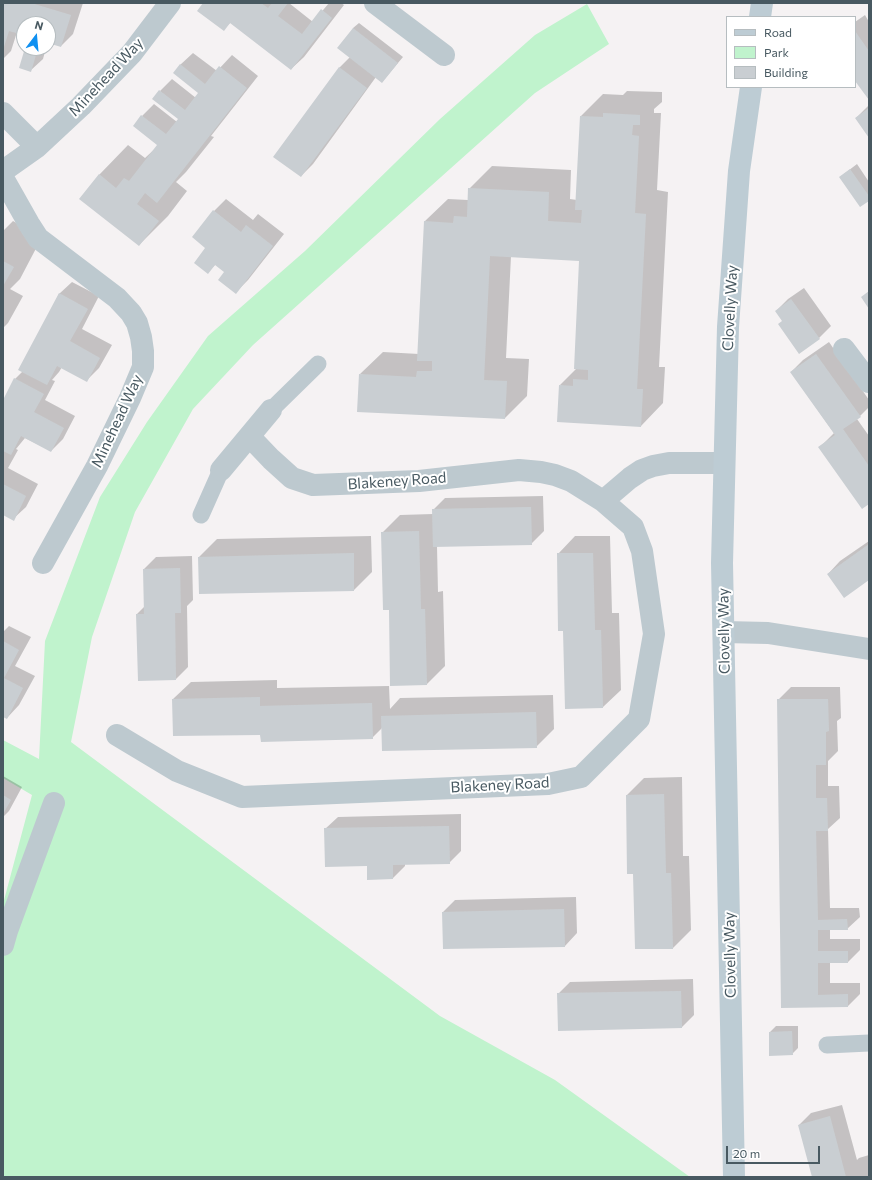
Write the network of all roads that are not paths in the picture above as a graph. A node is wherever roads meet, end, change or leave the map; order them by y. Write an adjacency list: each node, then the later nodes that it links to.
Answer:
1 (170, 3): 8 (street, Minehead Way)
2 (375, 3): 5 (street)
3 (762, 3): 4 (street)
4 (760, 16)
5 (444, 55)
6 (751, 88): 16 (street, Clovelly Way)
7 (3, 113): 8 (street)
8 (37, 147): 9 (street, Minehead Way)
9 (3, 171)
10 (3, 178): 20 (street, Minehead Way)
11 (844, 348): 13 (street)
12 (318, 364): 14 (lane)
13 (869, 382)
14 (270, 410): 15 (street)
15 (250, 436): 17 (street); 18 (street, Blakeney Road)
16 (724, 463): 18 (street); 21 (street, Clovelly Way)
17 (221, 470): 19 (lane)
18 (603, 501): 23 (street, Blakeney Road)
19 (201, 515)
20 (43, 563)
21 (724, 632): 22 (street); 28 (street, Clovelly Way)
22 (869, 649)
23 (117, 735)
24 (54, 803): 25 (street)
25 (3, 946)
26 (869, 1043): 27 (lane)
27 (827, 1045)
28 (734, 1177)

